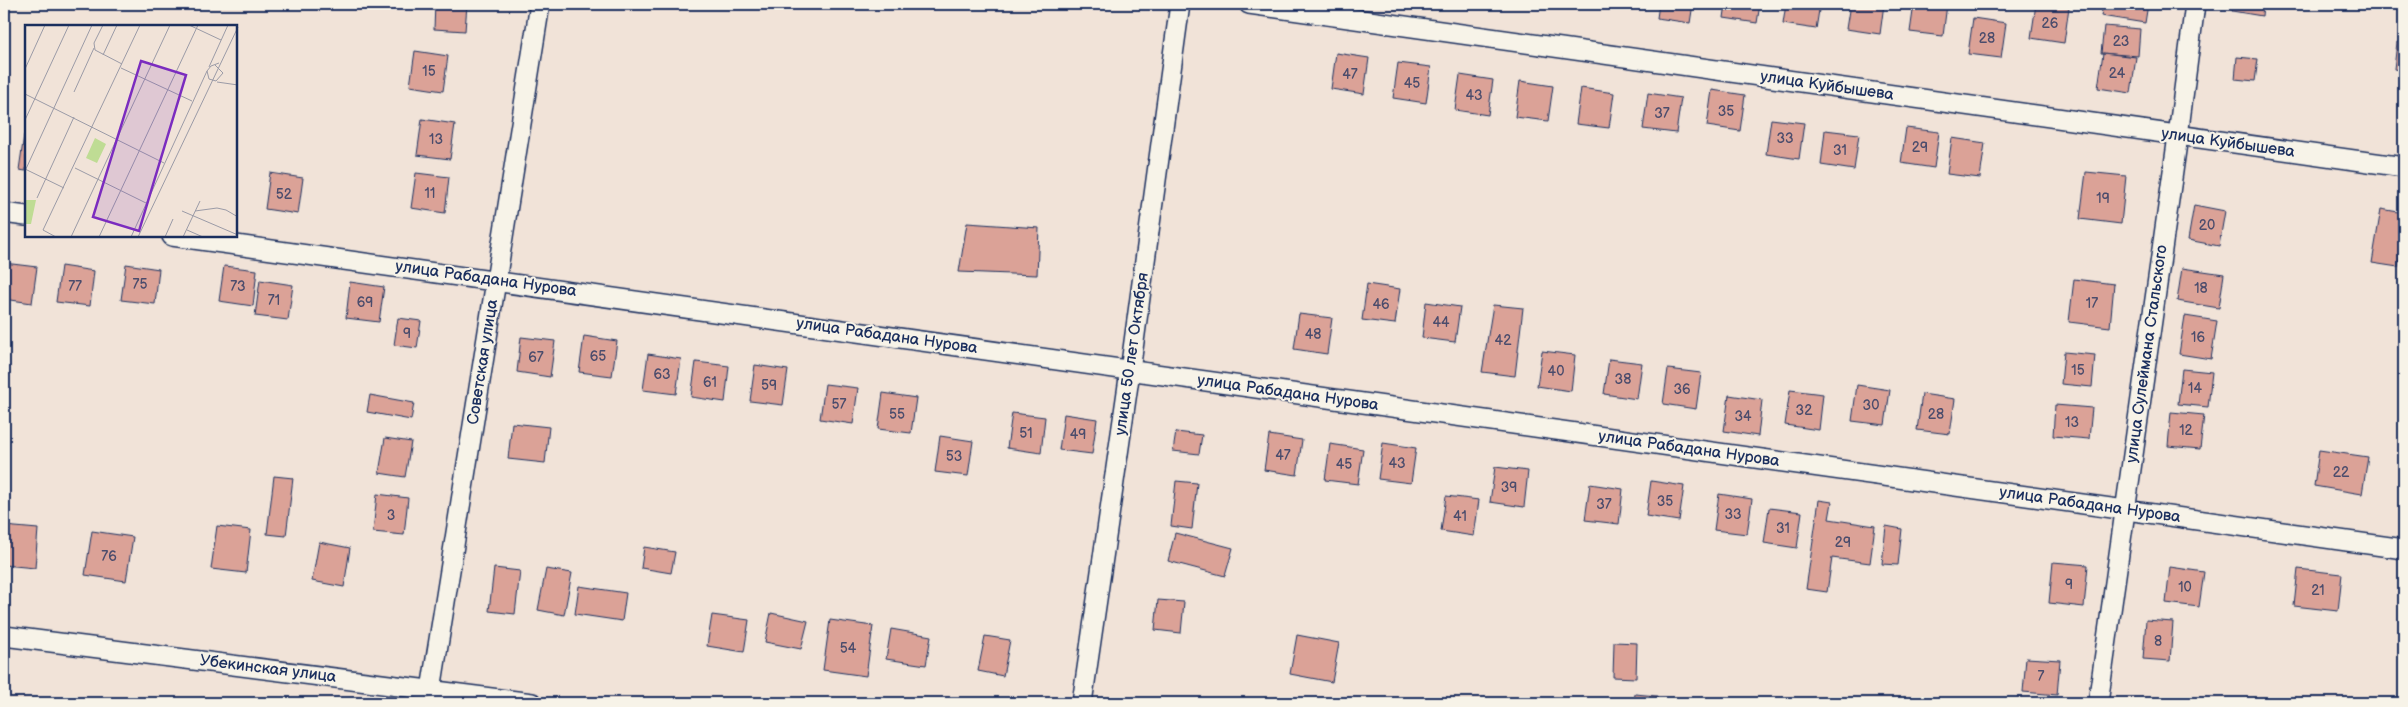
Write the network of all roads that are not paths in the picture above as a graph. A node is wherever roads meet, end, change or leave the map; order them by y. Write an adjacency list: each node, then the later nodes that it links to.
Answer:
1 (540, 4): 10 (street, Советская улица)
2 (1180, 4): 11 (street, улица 50 лет Октября)
3 (1249, 4): 5 (street, улица Куйбышева)
4 (2195, 4): 5 (street, улица Сулеймана Стальского)
5 (2178, 136): 6 (street, улица Куйбышева); 12 (street, улица Сулеймана Стальского)
6 (2404, 167)
7 (4, 213): 8 (street)
8 (25, 216)
9 (187, 238): 10 (street, улица Рабадана Нурова)
10 (496, 280): 11 (street, улица Рабадана Нурова); 15 (street, Советская улица)
11 (1130, 371): 12 (street, улица Рабадана Нурова); 17 (street, улица 50 лет Октября)
12 (2124, 510): 13 (street, улица Рабадана Нурова); 18 (street, улица Сулеймана Стальского)
13 (2404, 549)
14 (4, 636): 15 (street, Убекинская улица)
15 (431, 690): 16 (street, Убекинская улица)
16 (532, 703)
17 (1082, 703)
18 (2098, 703)

